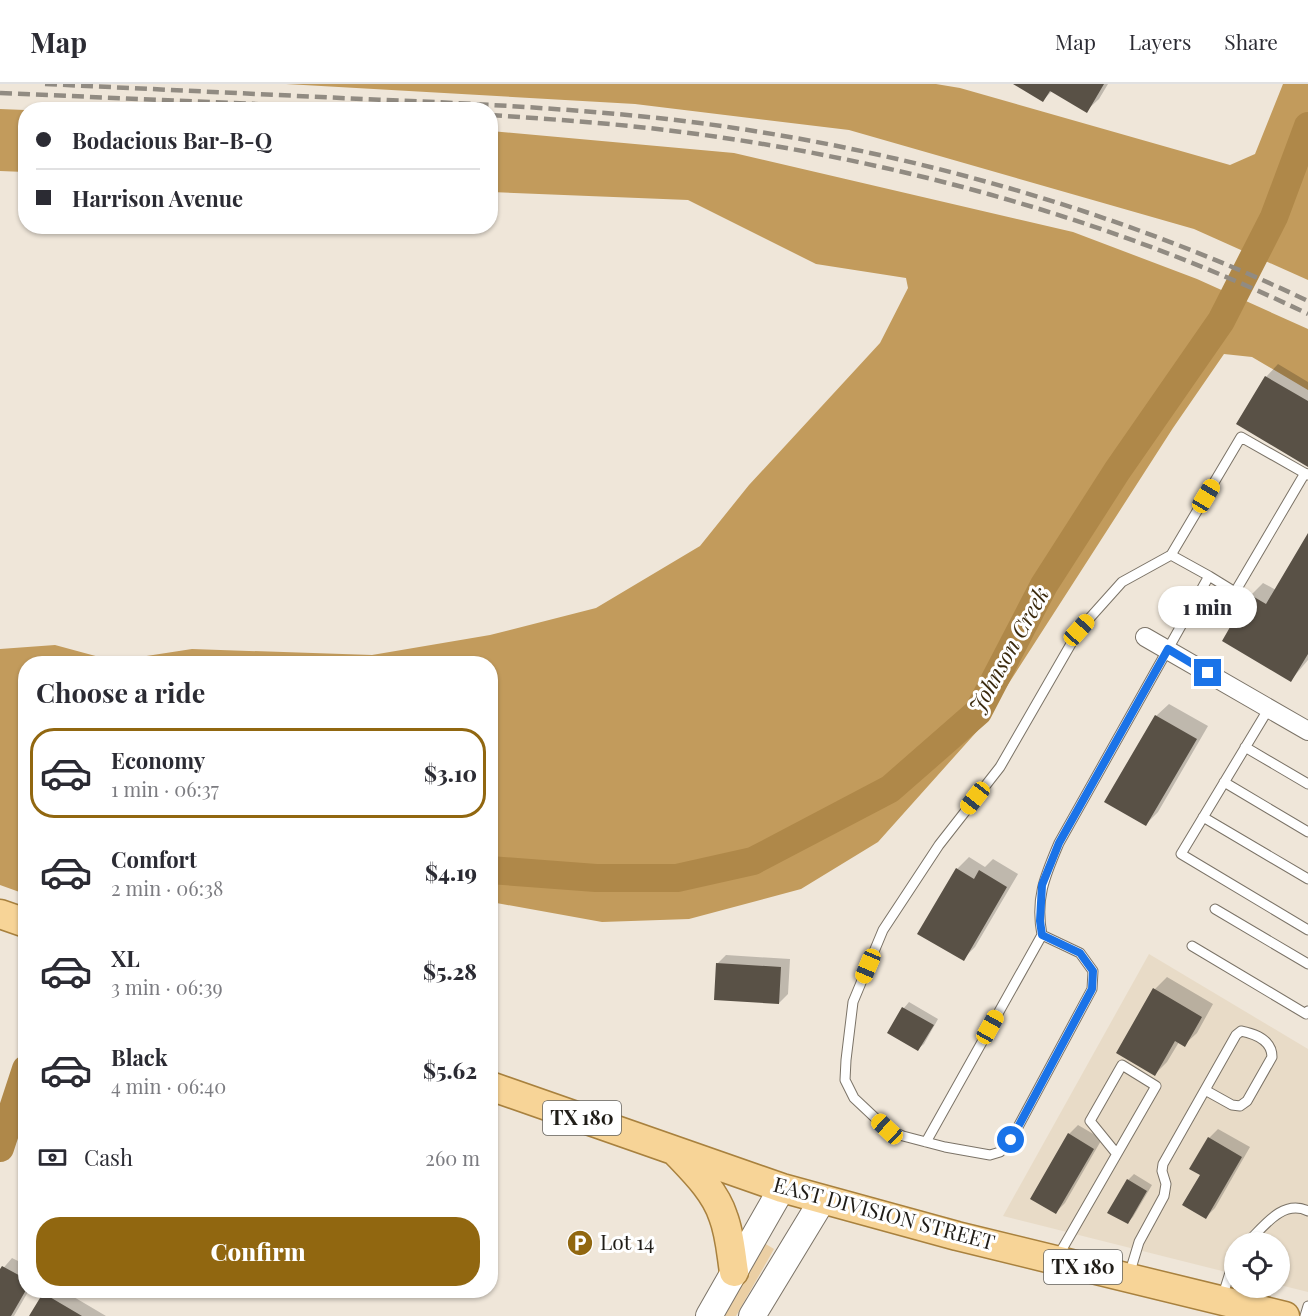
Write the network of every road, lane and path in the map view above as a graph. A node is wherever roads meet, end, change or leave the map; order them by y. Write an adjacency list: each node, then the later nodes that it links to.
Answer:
1 (1306, 474): 2 (lane); 3 (lane)
2 (1171, 555): 3 (lane); 24 (lane)
3 (1209, 576): 5 (lane)
4 (1145, 637): 5 (street)
5 (1168, 649): 6 (street); 18 (lane)
6 (1269, 708): 7 (street); 8 (lane)
7 (1308, 731)
8 (1245, 747): 9 (lane); 10 (lane)
9 (1224, 782): 11 (lane); 12 (lane)
10 (1308, 784)
11 (1203, 817): 13 (lane); 17 (lane)
12 (1308, 832)
13 (1308, 879)
14 (1215, 909): 20 (lane)
15 (0, 914): 16 (main road)
16 (18, 921)
17 (1308, 930)
18 (1042, 935): 24 (lane); 24 (lane)
19 (1192, 946): 21 (lane)
20 (1308, 964)
21 (1308, 1011)
22 (498, 1089): 25 (main road, EAST DIVISION STREET / TX 180)
23 (1205, 1090): 23 (lane); 33 (lane)
24 (926, 1142)
25 (673, 1150): 27 (main road, EAST DIVISION STREET / TX 180); 32 (main road)
26 (1116, 1153): 26 (lane); 31 (lane)
27 (782, 1188): 28 (main road, EAST DIVISION STREET / TX 180); 32 (main road)
28 (823, 1199): 31 (main road, EAST DIVISION STREET / TX 180); 38 (main road)
29 (1308, 1211): 30 (lane)
30 (1259, 1232)
31 (1056, 1260): 33 (main road, EAST DIVISION STREET / TX 180)
32 (734, 1272): 37 (main road)
33 (1128, 1278): 35 (main road, EAST DIVISION STREET / TX 180)
34 (1224, 1291): 35 (lane)
35 (1221, 1300): 39 (main road, EAST DIVISION STREET / TX 180)
36 (1308, 1306): 40 (lane)
37 (709, 1316)
38 (752, 1316)
39 (1285, 1316)
40 (1305, 1316)

